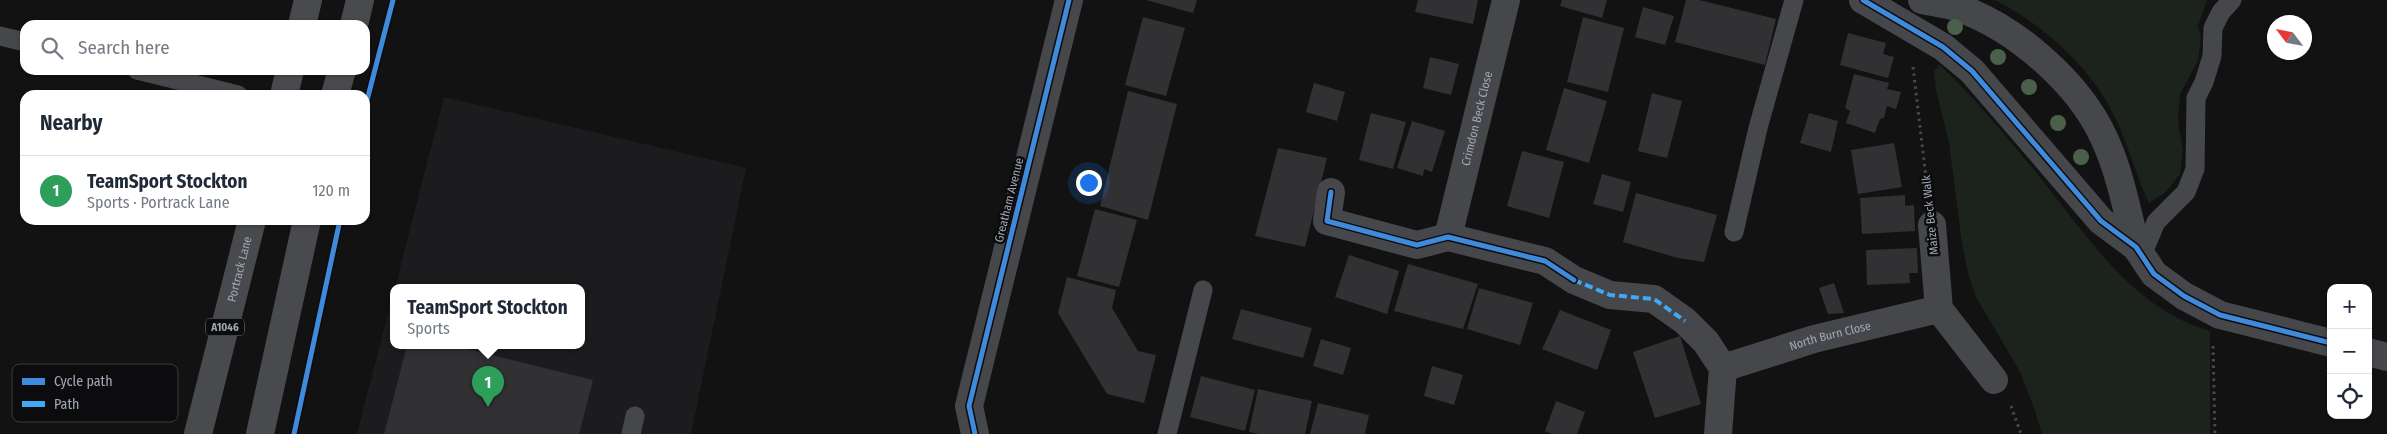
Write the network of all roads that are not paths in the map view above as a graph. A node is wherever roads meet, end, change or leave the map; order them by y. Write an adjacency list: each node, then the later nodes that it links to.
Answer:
1 (308, 0): 9 (main road)
2 (360, 0): 10 (main road)
3 (1069, 0): 35 (street, Greatham Avenue)
4 (1506, 0): 24 (street, Crimdon Beck Close)
5 (1794, 0): 23 (lane)
6 (1863, 0): 25 (street)
7 (1922, 0): 25 (street)
8 (2232, 0): 25 (lane)
9 (303, 20)
10 (355, 20)
11 (0, 36): 12 (lane)
12 (20, 41)
13 (157, 75): 16 (lane)
14 (289, 75): 17 (main road)
15 (341, 75): 18 (main road)
16 (218, 90)
17 (285, 90)
18 (336, 90)
19 (1331, 192): 24 (street)
20 (251, 225): 33 (main road, Portrack Lane / A1046)
21 (306, 225): 34 (main road)
22 (1932, 225): 27 (street, Maize Beck Walk)
23 (1734, 232)
24 (1448, 237): 31 (street)
25 (2139, 251): 28 (street)
26 (1203, 290): 36 (lane)
27 (1940, 309): 31 (street, North Burn Close); 32 (street)
28 (2327, 342)
29 (2372, 353): 30 (street)
30 (2387, 357)
31 (1723, 368): 37 (street)
32 (1994, 380)
33 (198, 434)
34 (260, 434)
35 (975, 434)
36 (1167, 434)
37 (1718, 434)

